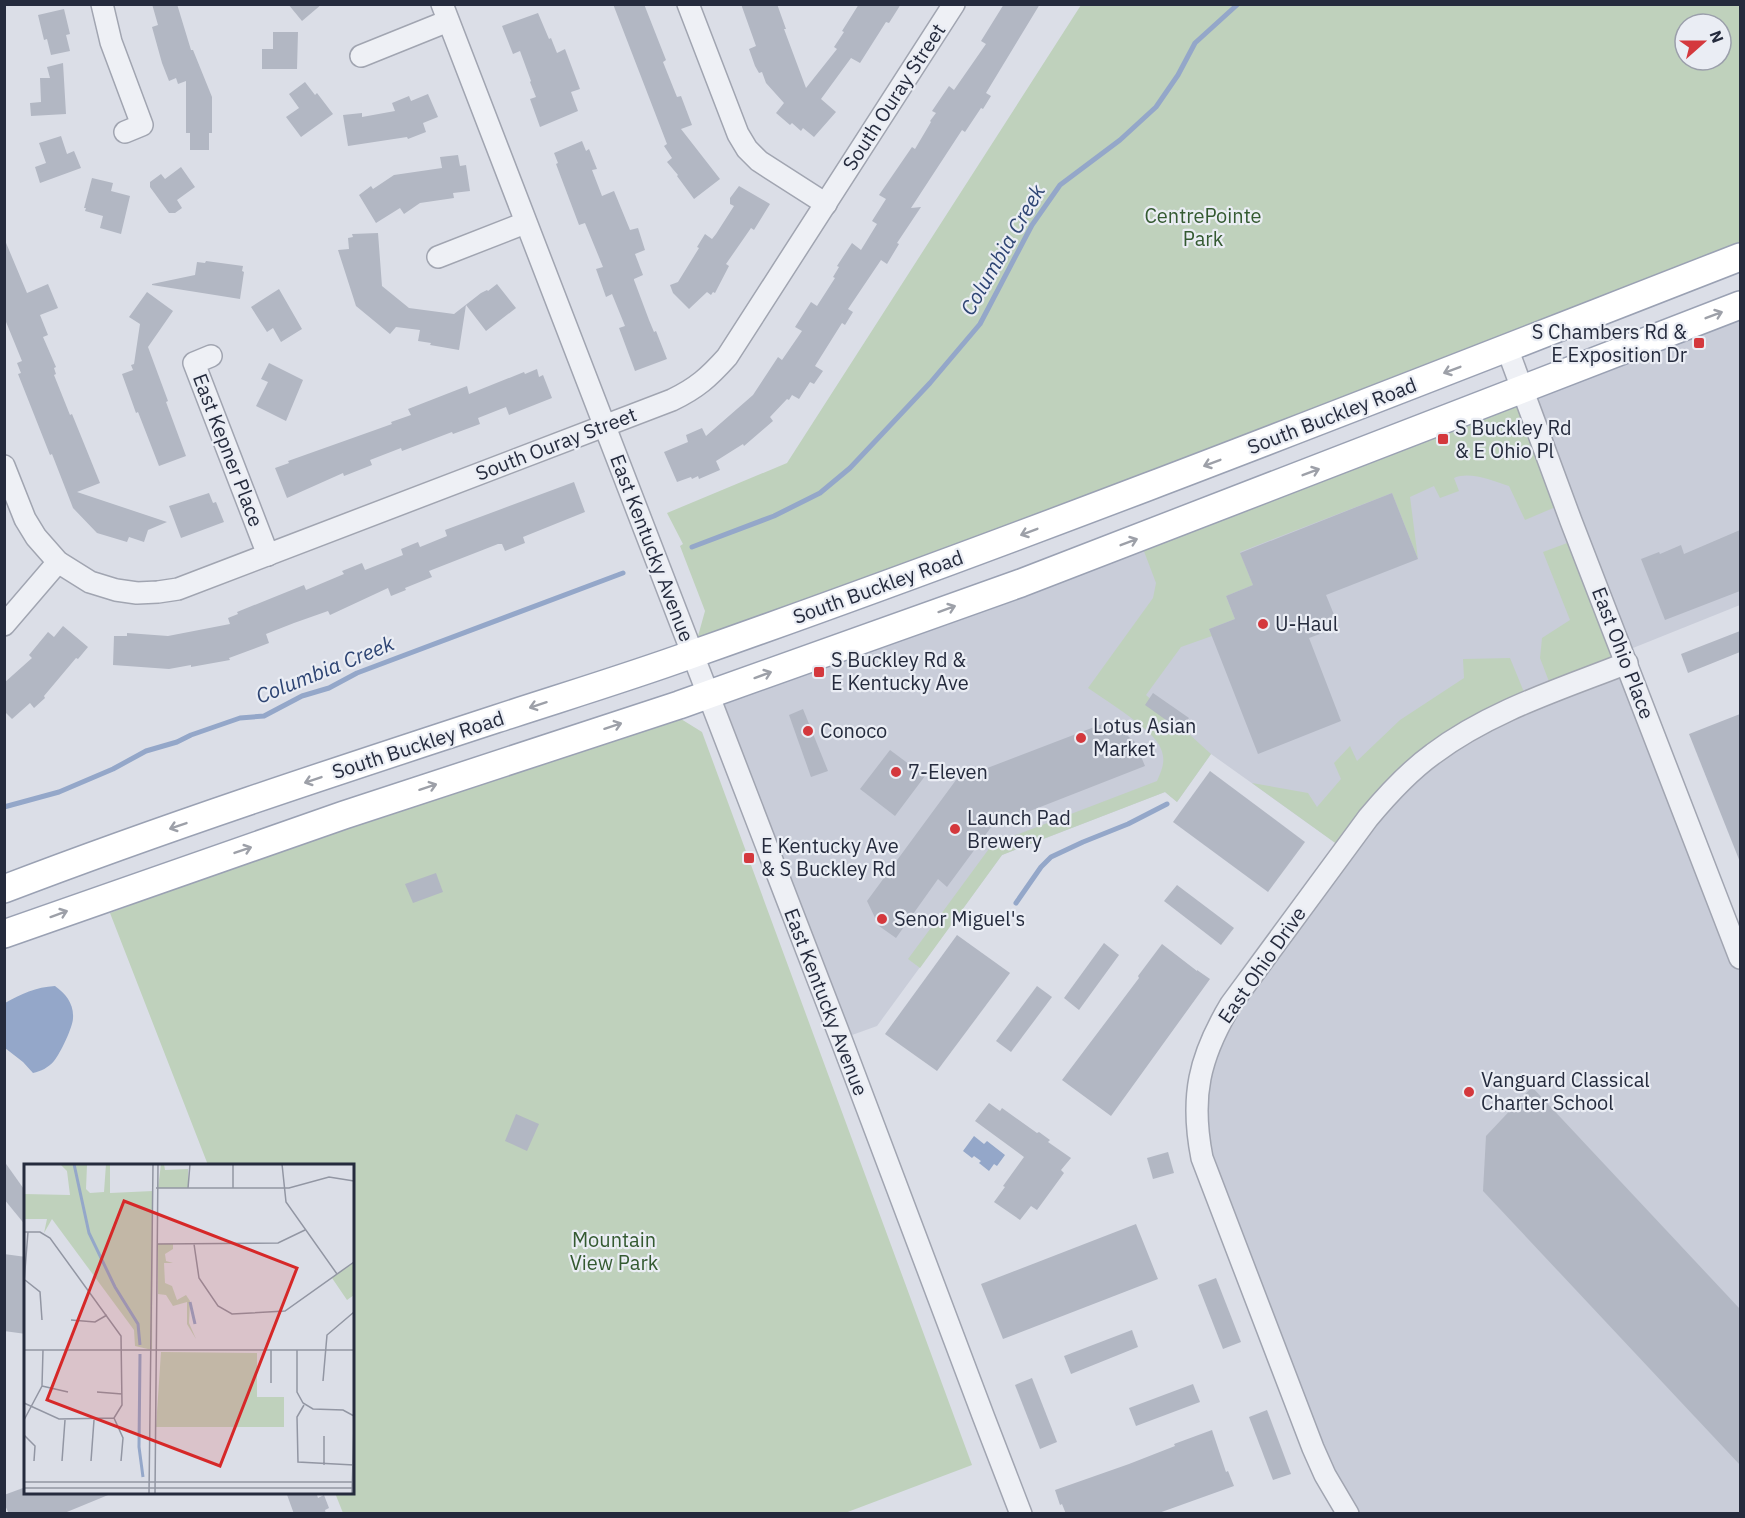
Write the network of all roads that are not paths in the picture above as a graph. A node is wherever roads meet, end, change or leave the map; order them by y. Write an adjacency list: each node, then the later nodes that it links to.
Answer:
1 (102, 4): 6 (street)
2 (688, 4): 7 (street)
3 (954, 4): 7 (street, South Ouray Street)
4 (445, 13): 5 (street, East Kentucky Avenue); 8 (street, East Kentucky Avenue)
5 (361, 56)
6 (125, 132)
7 (826, 204): 15 (street, South Ouray Street)
8 (525, 223): 9 (street); 15 (street, East Kentucky Avenue)
9 (438, 257)
10 (1740, 257): 12 (main road, South Buckley Road)
11 (1740, 305): 14 (main road, one-way to 11)
12 (1507, 348): 14 (street, East Ohio Place); 20 (main road, South Buckley Road, one-way to 20)
13 (211, 356): 17 (street, East Kepner Place)
14 (1522, 390): 21 (street, East Ohio Place); 22 (main road, one-way to 14)
15 (604, 426): 17 (street, South Ouray Street); 20 (street, East Kentucky Avenue)
16 (4, 466): 18 (street, South Ouray Street)
17 (268, 555): 18 (street, South Ouray Street)
18 (58, 562): 19 (street)
19 (4, 625)
20 (693, 654): 22 (street, East Kentucky Avenue); 23 (main road, South Buckley Road, one-way to 23)
21 (1627, 663): 25 (street, East Ohio Place); 27 (street, East Ohio Drive)
22 (708, 695): 24 (main road, one-way to 22); 26 (street, East Kentucky Avenue)
23 (4, 889)
24 (4, 934)
25 (1740, 958)
26 (1022, 1514)
27 (1348, 1514)

